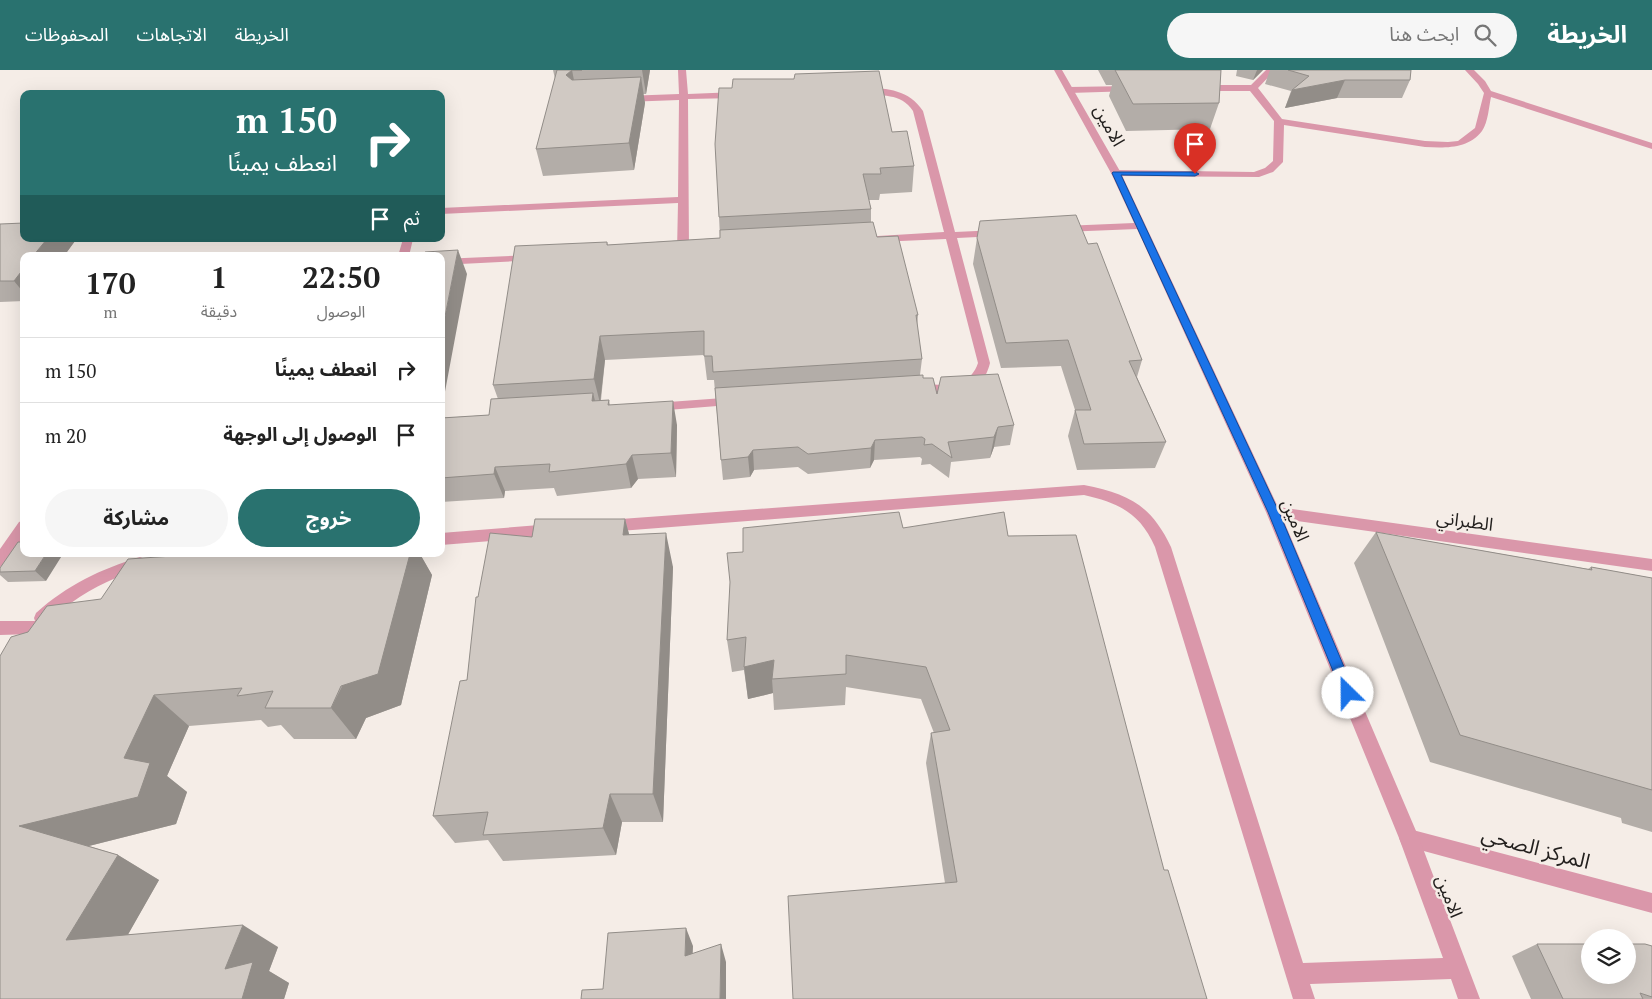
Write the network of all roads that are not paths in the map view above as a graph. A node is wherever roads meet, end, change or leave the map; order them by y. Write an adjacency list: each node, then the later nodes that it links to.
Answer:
1 (682, 70): 12 (street)
2 (1058, 70): 8 (street, الامين)
3 (1271, 70): 6 (street)
4 (1469, 70): 10 (street)
5 (1195, 88): 6 (street)
6 (1253, 88): 14 (street)
7 (1137, 89): 8 (street)
8 (1069, 90): 16 (street, الامين)
9 (858, 91): 22 (street)
10 (1488, 93): 14 (street); 15 (street)
11 (743, 95): 12 (street)
12 (684, 97): 13 (street); 17 (street)
13 (616, 100)
14 (1279, 121): 16 (street)
15 (1652, 146)
16 (1116, 173): 19 (street, الامين)
17 (682, 200): 18 (street); 24 (street)
18 (445, 211)
19 (1139, 226): 20 (street); 30 (street, الامين)
20 (1050, 230)
21 (1011, 232): 22 (street)
22 (952, 235): 23 (street); 27 (street)
23 (862, 240)
24 (683, 251)
25 (548, 258): 26 (street)
26 (445, 262)
27 (904, 391)
28 (747, 401): 29 (street)
29 (638, 408)
30 (1273, 512): 37 (street, الطبراني); 41 (street, الامين)
31 (589, 528): 44 (street)
32 (570, 529): 34 (street)
33 (20, 532): 35 (street)
34 (445, 539)
35 (0, 561)
36 (151, 561): 38 (street)
37 (1652, 566)
38 (33, 627): 39 (street); 40 (street)
39 (0, 628)
40 (24, 642)
41 (1408, 838): 42 (street, المركز الصحي); 43 (street, الامين)
42 (1652, 903)
43 (1458, 968): 44 (street); 46 (street, الامين)
44 (1296, 974): 45 (street)
45 (1304, 999)
46 (1469, 999)

